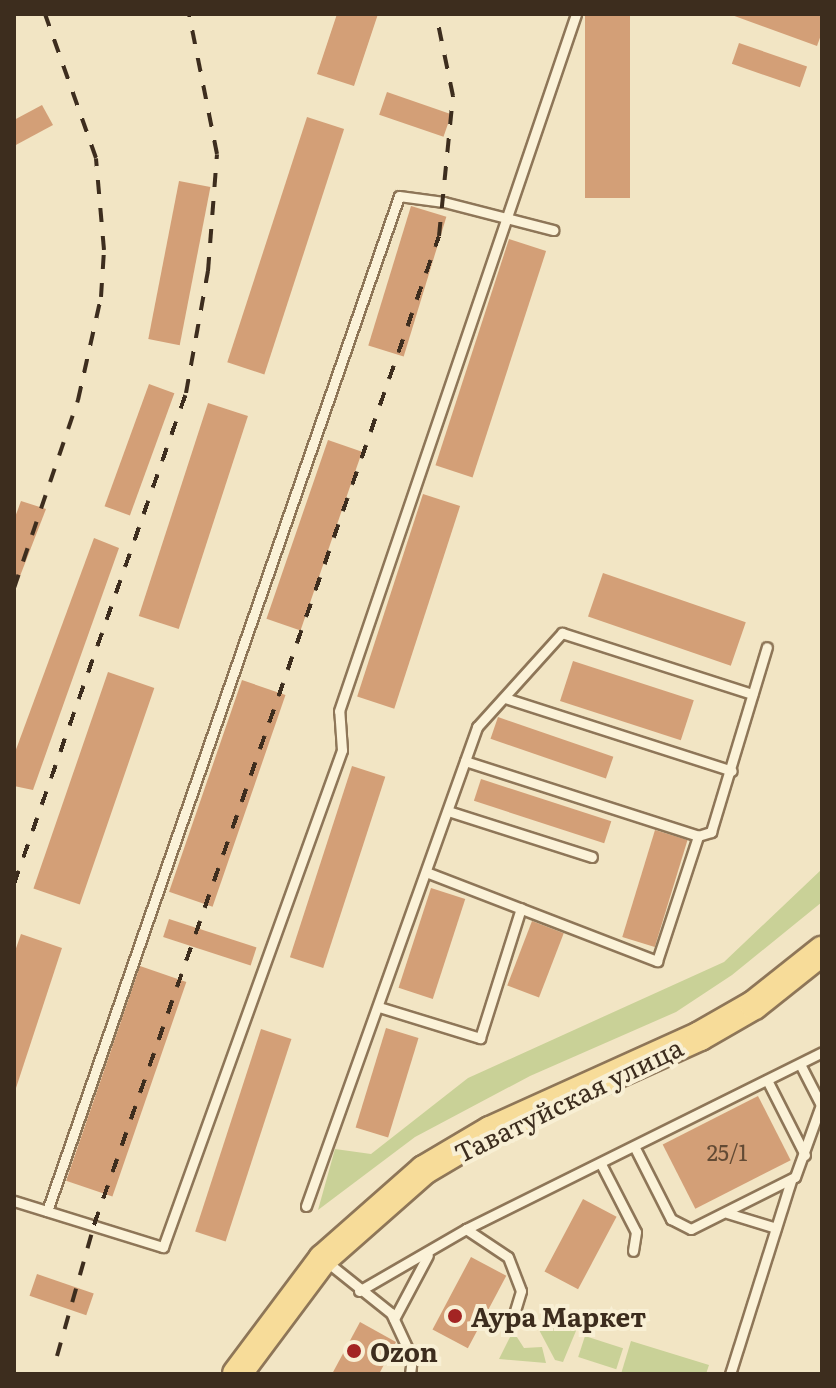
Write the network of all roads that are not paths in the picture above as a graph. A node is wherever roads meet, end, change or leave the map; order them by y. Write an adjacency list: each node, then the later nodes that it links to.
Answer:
1 (576, 14): 2 (lane)
2 (504, 219): 3 (lane); 26 (lane); 26 (lane)
3 (553, 230)
4 (767, 647): 5 (lane)
5 (752, 694): 6 (lane); 8 (lane)
6 (505, 698): 7 (lane); 8 (lane)
7 (465, 761): 9 (lane); 10 (lane)
8 (732, 771): 10 (lane)
9 (448, 811): 11 (lane); 12 (lane)
10 (698, 836): 13 (lane)
11 (592, 857)
12 (426, 872): 13 (lane); 15 (lane)
13 (521, 908): 15 (lane)
14 (816, 961): 32 (main road, Таватуйская улица)
15 (379, 1007): 25 (lane)
16 (822, 1052): 17 (lane)
17 (800, 1064): 18 (lane); 19 (lane)
18 (767, 1080): 20 (lane); 21 (lane)
19 (822, 1104): 21 (lane)
20 (635, 1148): 22 (lane); 27 (lane)
21 (805, 1155): 23 (lane)
22 (601, 1164): 29 (lane); 31 (lane)
23 (791, 1180): 27 (lane); 28 (lane)
24 (14, 1201): 26 (lane)
25 (306, 1206)
26 (47, 1211)
27 (727, 1213): 28 (lane)
28 (776, 1228): 38 (lane)
29 (466, 1229): 30 (lane); 34 (lane)
30 (430, 1251): 33 (lane); 35 (lane)
31 (633, 1251)
32 (323, 1259): 33 (lane); 36 (main road, Таватуйская улица)
33 (359, 1291): 35 (lane)
34 (514, 1314)
35 (394, 1319): 37 (lane)
36 (237, 1374)
37 (410, 1374)
38 (730, 1374)

